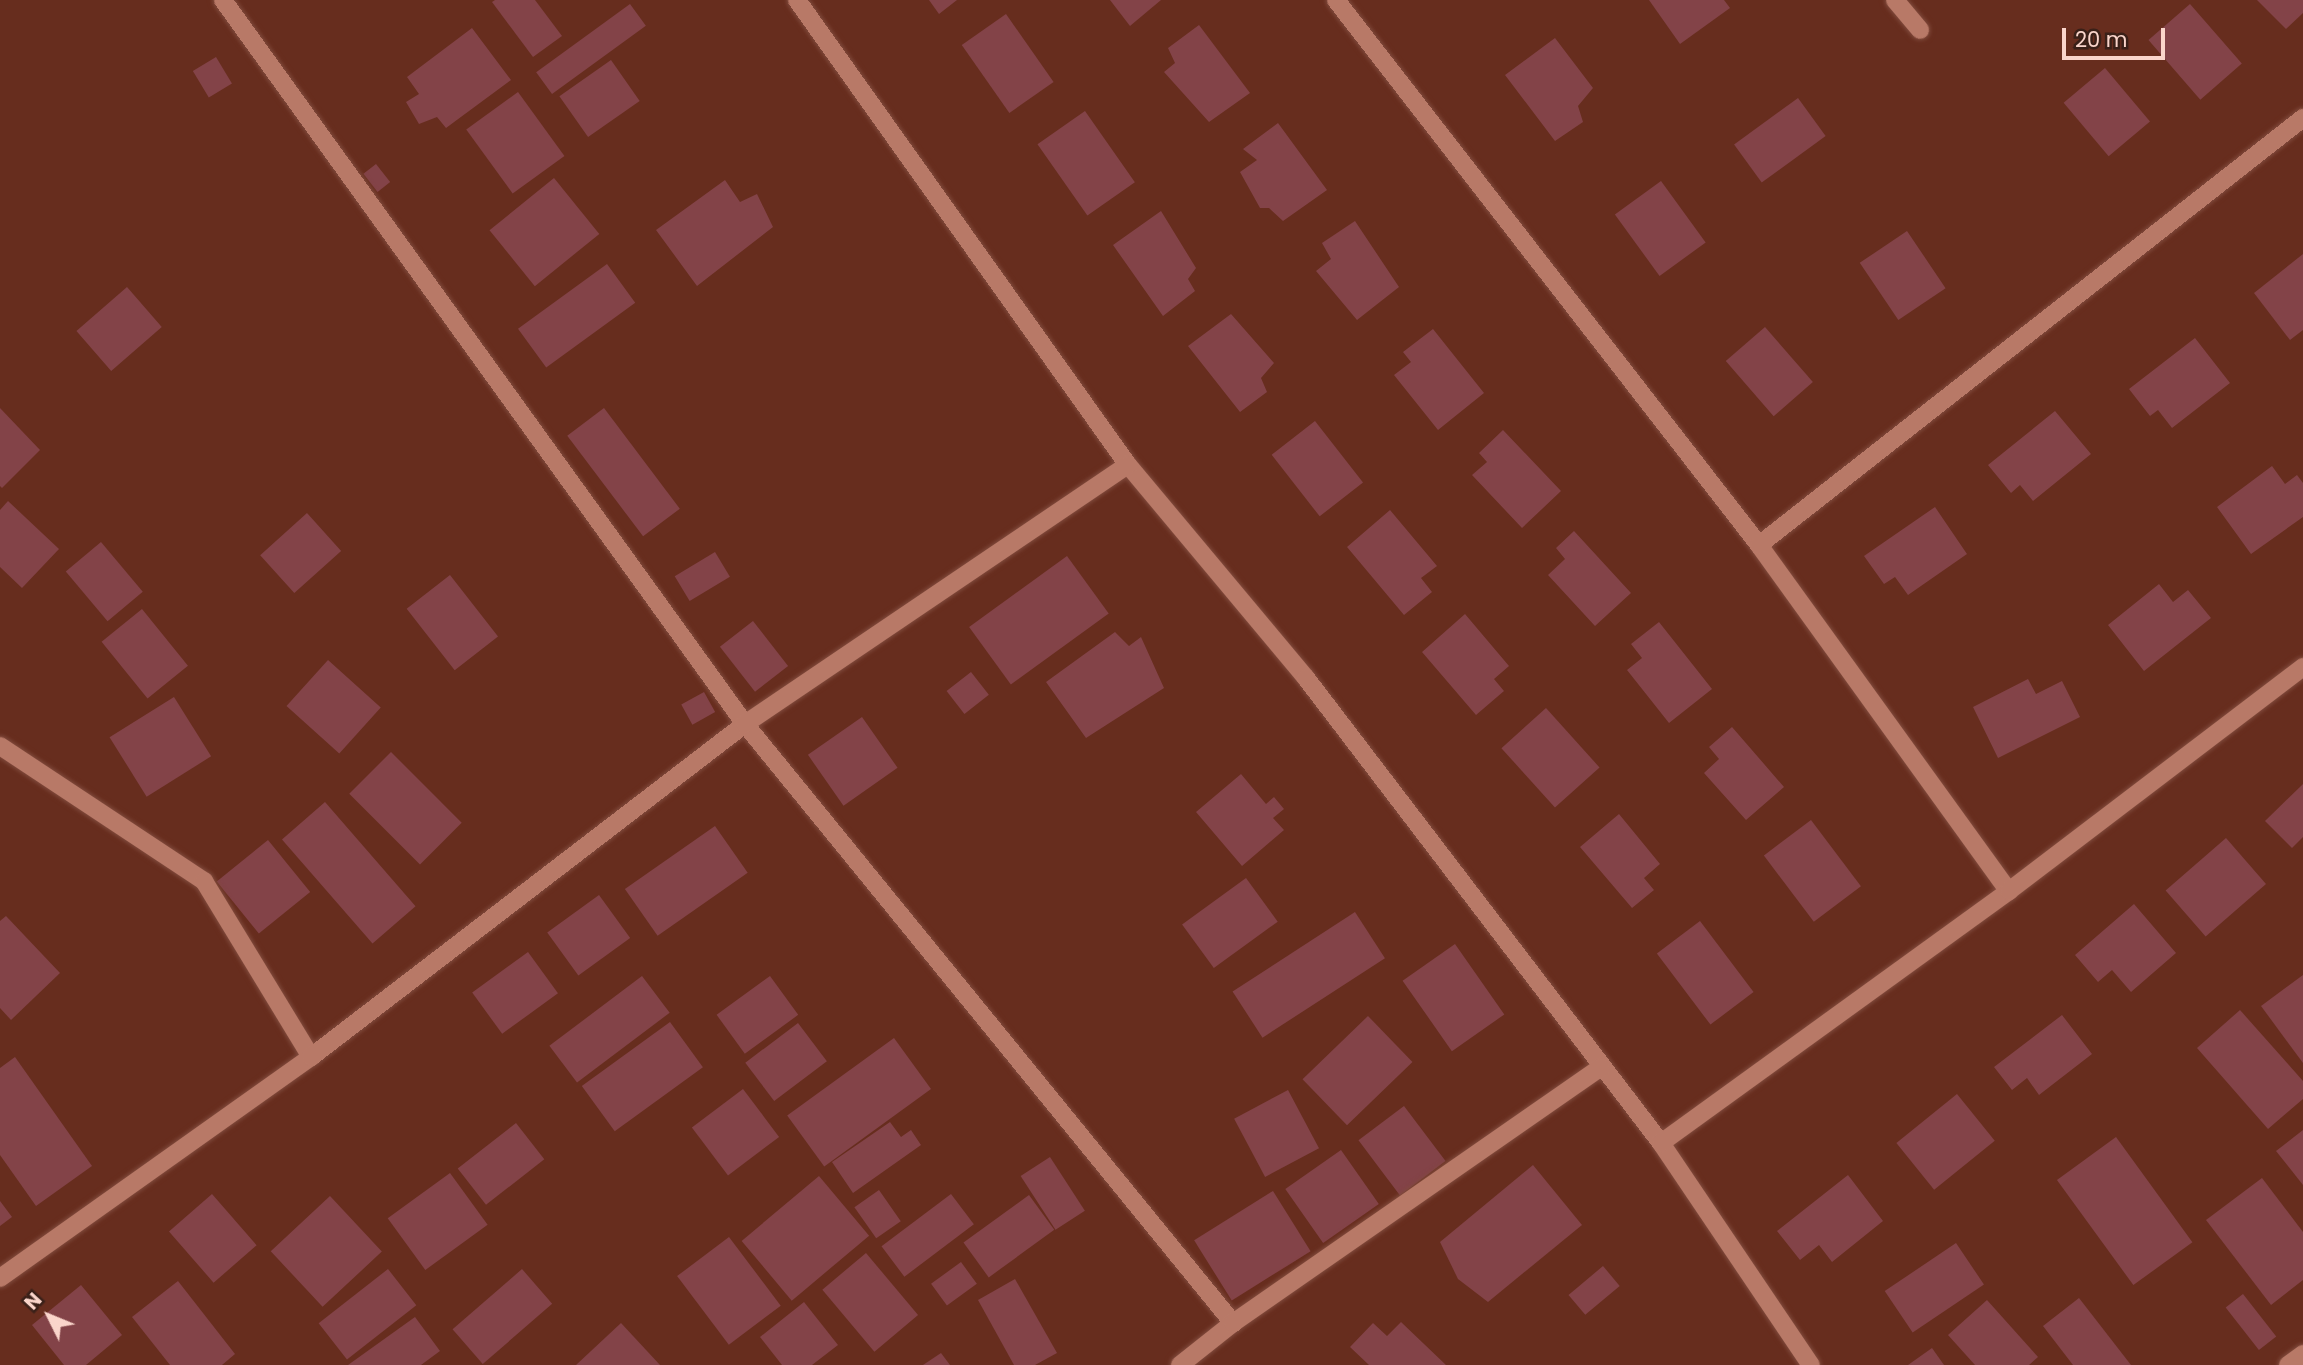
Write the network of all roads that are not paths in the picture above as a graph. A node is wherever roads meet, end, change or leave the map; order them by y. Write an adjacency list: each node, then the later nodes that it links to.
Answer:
1 (223, 0): 10 (street)
2 (797, 0): 7 (street)
3 (1336, 0): 8 (street)
4 (1895, 0): 5 (street)
5 (1920, 30)
6 (2303, 118): 8 (street)
7 (1128, 465): 10 (street); 14 (street)
8 (1759, 545): 12 (street)
9 (2303, 667): 12 (street)
10 (745, 723): 13 (street); 17 (street)
11 (0, 746): 13 (street)
12 (2009, 891): 15 (street)
13 (311, 1057): 16 (street)
14 (1601, 1067): 15 (street); 17 (street)
15 (1661, 1143): 20 (street)
16 (0, 1278)
17 (1233, 1323): 19 (street)
18 (2303, 1354): 21 (street)
19 (1180, 1365)
20 (1811, 1365)
21 (2288, 1365)

